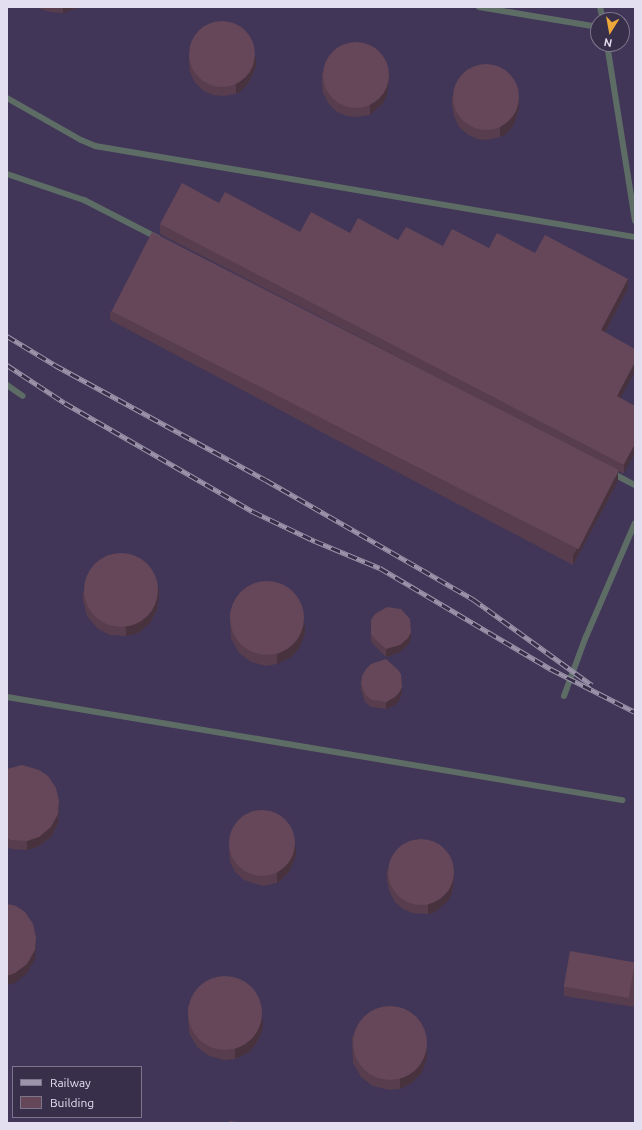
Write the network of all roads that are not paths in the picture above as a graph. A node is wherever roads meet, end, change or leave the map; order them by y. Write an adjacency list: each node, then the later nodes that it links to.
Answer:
1 (479, 7): 2 (lane)
2 (590, 26)
3 (607, 52): 6 (lane)
4 (7, 98): 7 (lane)
5 (7, 174): 8 (lane)
6 (635, 222)
7 (635, 237)
8 (162, 240)
9 (7, 385): 10 (lane)
10 (23, 396)
11 (607, 471): 12 (lane)
12 (635, 485)
13 (635, 523): 14 (lane)
14 (564, 696)
15 (7, 697): 16 (lane)
16 (622, 800)

